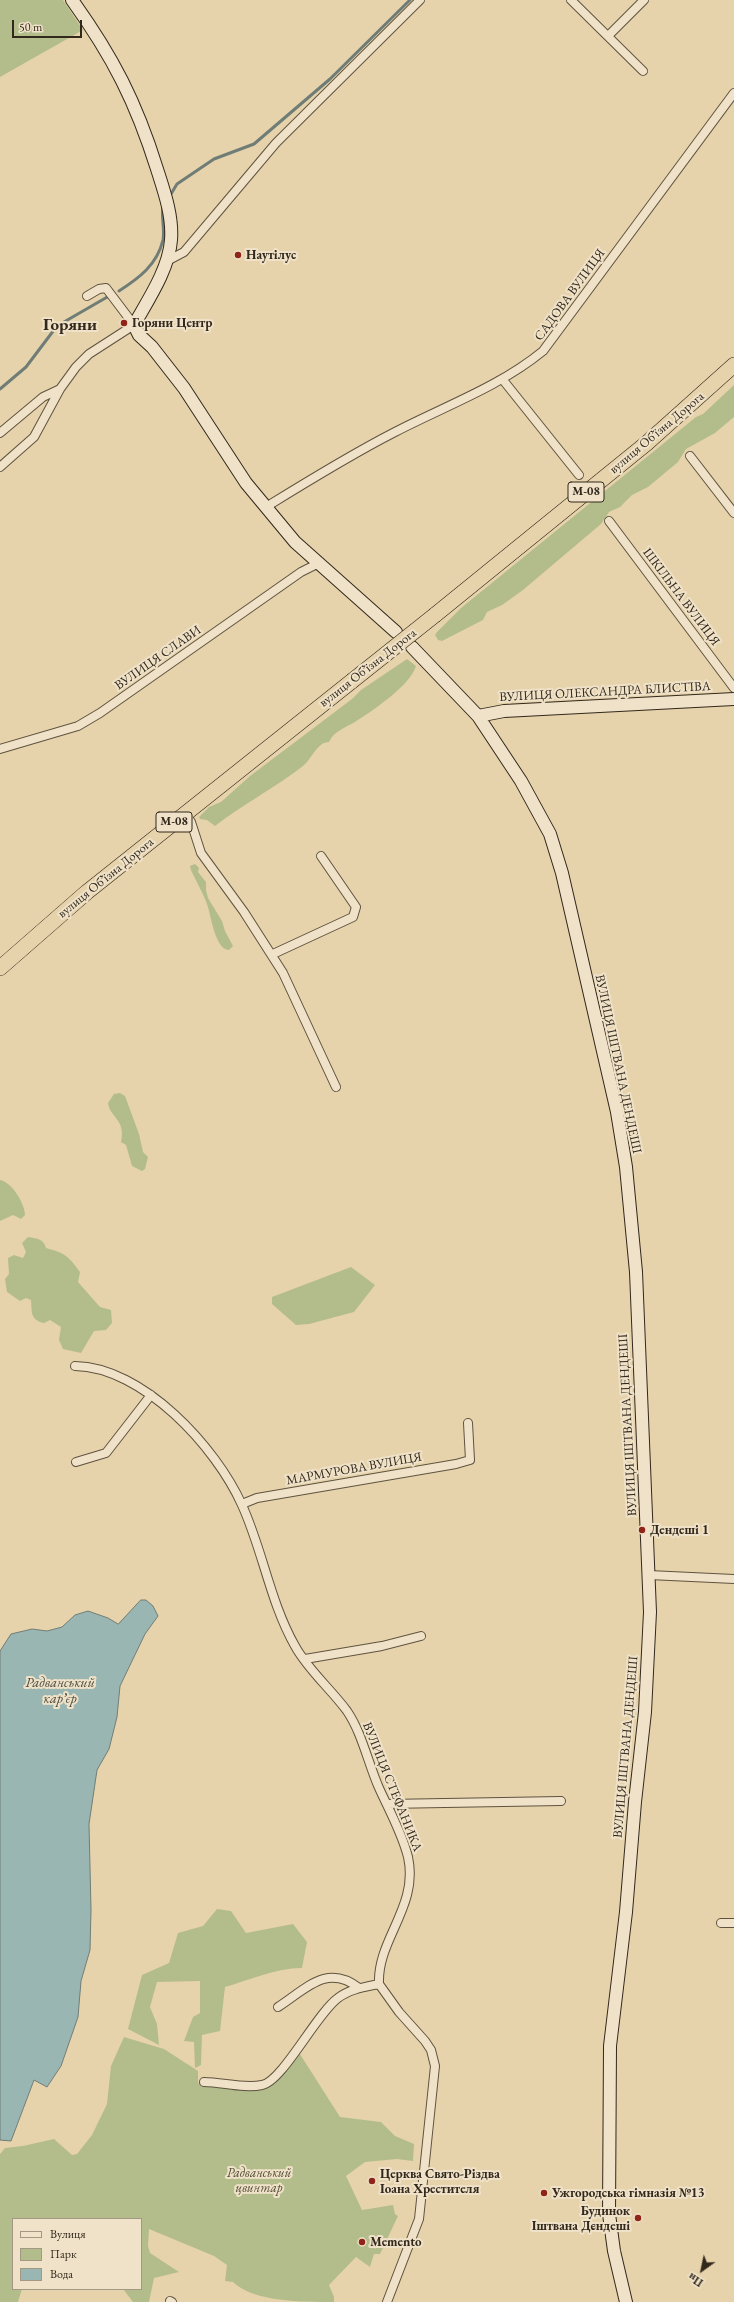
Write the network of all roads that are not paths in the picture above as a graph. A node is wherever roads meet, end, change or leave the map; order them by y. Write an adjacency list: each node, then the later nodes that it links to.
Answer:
1 (72, 0): 8 (street)
2 (420, 0): 8 (street)
3 (571, 0): 5 (street)
4 (644, 0): 5 (street)
5 (608, 36): 6 (street)
6 (642, 71)
7 (734, 93): 12 (street, САДОВА ВУЛИЦЯ)
8 (168, 261): 10 (street)
9 (87, 296): 10 (street)
10 (134, 325): 13 (street); 18 (street)
11 (734, 365): 28 (highway, вулиця Обʼїзна Дорога / М-08, bridge)
12 (503, 380): 17 (street); 18 (street, САДОВА ВУЛИЦЯ)
13 (60, 389): 14 (street); 16 (street)
14 (0, 433)
15 (690, 456): 19 (street)
16 (0, 467)
17 (579, 475)
18 (266, 507): 21 (street)
19 (734, 513)
20 (609, 521): 24 (street, ШКІЛЬНА ВУЛИЦЯ)
21 (319, 563): 22 (street); 27 (street, ВУЛИЦЯ СЛАВИ)
22 (396, 632)
23 (412, 647): 26 (street, ВУЛИЦЯ ІШТВАНА ДЕНДЕШІ)
24 (734, 688)
25 (734, 699): 26 (street, ВУЛИЦЯ ОЛЕКСАНДРА БЛИСТІВА)
26 (478, 716): 38 (street, ВУЛИЦЯ ІШТВАНА ДЕНДЕШІ)
27 (0, 750)
28 (185, 813): 30 (street); 31 (highway, вулиця Обʼїзна Дорога / М-08)
29 (321, 856): 30 (street)
30 (273, 954): 32 (street)
31 (0, 968)
32 (336, 1087)
33 (75, 1366): 34 (street, ВУЛИЦЯ СТЕФАНИКА)
34 (151, 1395): 36 (street); 37 (street, ВУЛИЦЯ СТЕФАНИКА)
35 (468, 1423): 37 (street, МАРМУРОВА ВУЛИЦЯ)
36 (76, 1462)
37 (242, 1504): 41 (street, ВУЛИЦЯ СТЕФАНИКА)
38 (649, 1575): 39 (street); 51 (street, ВУЛИЦЯ ІШТВАНА ДЕНДЕШІ)
39 (734, 1579)
40 (421, 1636): 41 (street)
41 (305, 1659): 43 (street, ВУЛИЦЯ СТЕФАНИКА)
42 (561, 1801): 43 (street)
43 (387, 1804): 46 (street, ВУЛИЦЯ СТЕФАНИКА)
44 (721, 1923): 45 (street)
45 (734, 1923)
46 (379, 1984): 47 (street); 50 (street)
47 (359, 1988): 48 (street); 49 (street)
48 (278, 2007)
49 (204, 2082)
50 (387, 2302)
51 (626, 2302)

